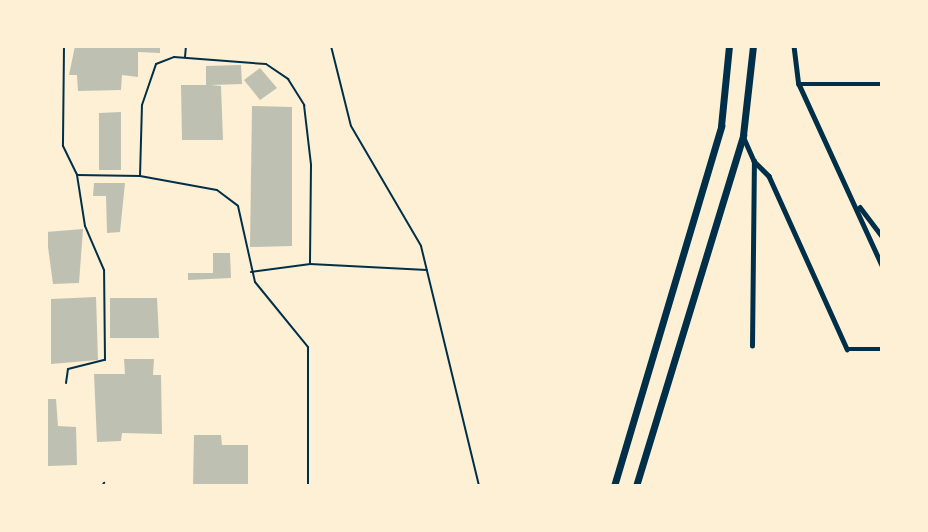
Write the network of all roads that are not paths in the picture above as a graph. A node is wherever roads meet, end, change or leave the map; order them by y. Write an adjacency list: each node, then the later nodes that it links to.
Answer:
1 (64, 46): 12 (lane)
2 (186, 46): 7 (lane)
3 (331, 46): 18 (lane)
4 (729, 46): 25 (main road)
5 (753, 46): 10 (main road)
6 (794, 46): 8 (street)
7 (185, 57): 13 (lane); 16 (lane)
8 (799, 84): 9 (street); 14 (street)
9 (882, 84)
10 (743, 135): 11 (street); 26 (main road)
11 (754, 161): 20 (street); 21 (street)
12 (77, 175): 13 (lane); 22 (lane)
13 (140, 176): 19 (lane)
14 (856, 202): 15 (street); 17 (street)
15 (882, 237)
16 (310, 264): 18 (lane); 19 (lane)
17 (882, 265)
18 (427, 270): 24 (lane)
19 (251, 272): 23 (lane)
20 (752, 346)
21 (882, 349)
22 (66, 383)
23 (308, 486)
24 (479, 486)
25 (614, 486)
26 (636, 486)

